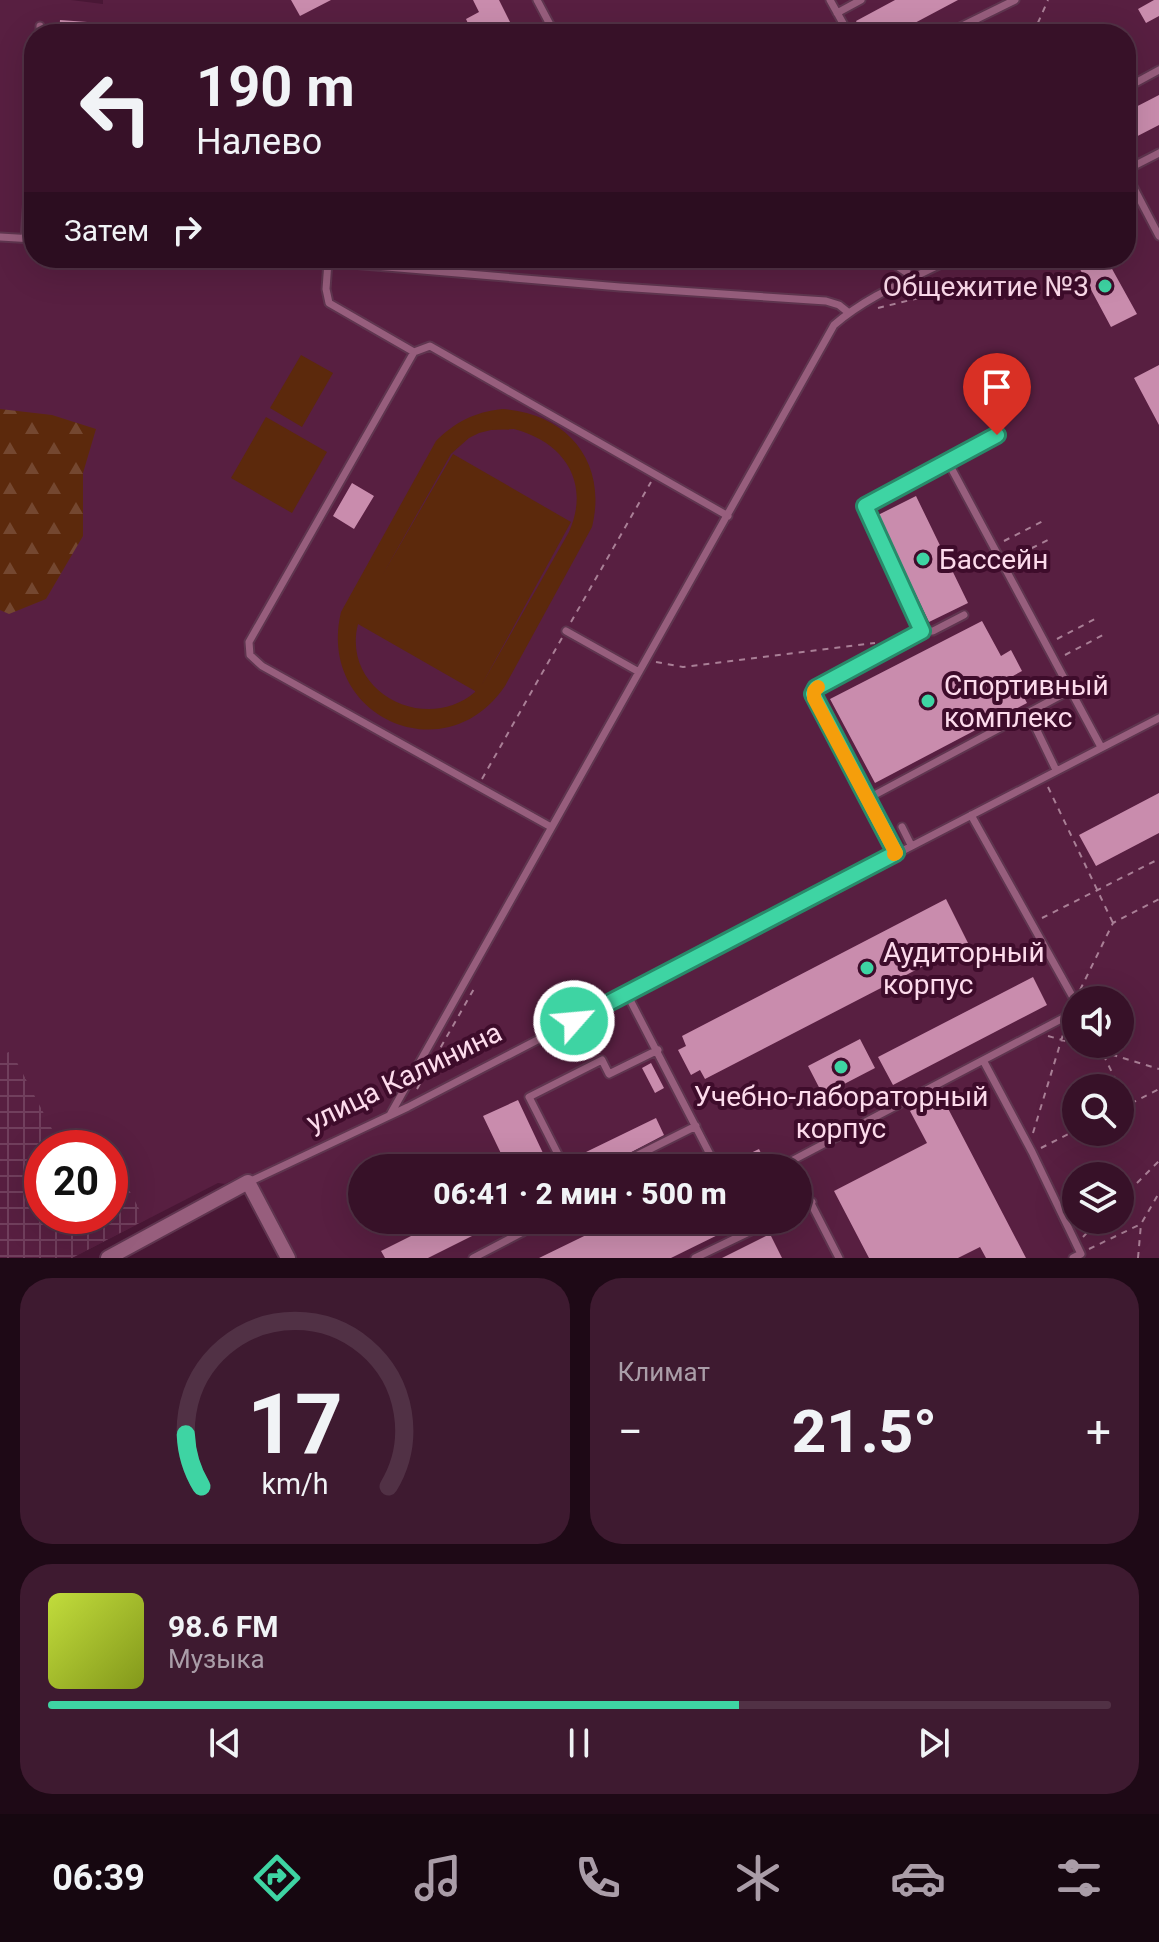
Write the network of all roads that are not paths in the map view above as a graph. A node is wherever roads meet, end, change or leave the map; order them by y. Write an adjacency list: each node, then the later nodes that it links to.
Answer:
1 (537, 0): 6 (lane)
2 (830, 0): 5 (lane)
3 (861, 0): 5 (lane)
4 (1015, 0): 8 (lane)
5 (837, 13): 7 (lane)
6 (551, 24)
7 (843, 24)
8 (966, 24)
9 (1159, 70): 10 (lane)
10 (1136, 83)
11 (1159, 153): 12 (lane)
12 (1136, 166)
13 (1136, 191): 14 (lane)
14 (1159, 236)
15 (0, 237): 16 (lane)
16 (24, 239)
17 (328, 268): 23 (lane)
18 (398, 268): 22 (lane)
19 (900, 268): 21 (lane)
20 (930, 268): 21 (lane)
21 (912, 276): 22 (lane)
22 (849, 313): 26 (lane)
23 (414, 352): 26 (lane); 38 (lane)
24 (997, 435): 25 (lane)
25 (948, 462): 29 (lane); 31 (lane)
26 (728, 516): 30 (lane)
27 (964, 615): 29 (lane)
28 (566, 631): 30 (lane)
29 (922, 631): 36 (lane)
30 (639, 672): 38 (lane)
31 (1069, 691): 32 (lane); 34 (lane)
32 (1029, 714): 35 (lane); 36 (lane)
33 (1159, 718): 34 (lane, улица Калинина)
34 (1101, 747): 35 (lane, улица Калинина)
35 (1056, 770): 37 (lane, улица Калинина)
36 (867, 799): 41 (lane)
37 (971, 815): 40 (lane, улица Калинина); 42 (lane)
38 (551, 827): 47 (lane)
39 (902, 827): 40 (lane)
40 (911, 845): 41 (lane, улица Калинина)
41 (896, 853): 43 (lane, улица Калинина)
42 (1066, 986)
43 (627, 994): 45 (lane); 47 (lane, улица Калинина)
44 (1062, 1019): 46 (lane)
45 (658, 1050): 48 (lane); 49 (lane)
46 (984, 1062): 52 (lane); 57 (lane)
47 (390, 1115): 53 (lane, улица Калинина)
48 (696, 1126): 50 (lane); 51 (lane)
49 (558, 1154)
50 (639, 1154)
51 (710, 1154)
52 (811, 1154)
53 (248, 1182): 58 (street, улица Калинина); 59 (street)
54 (812, 1202): 62 (lane)
55 (519, 1234): 60 (lane)
56 (745, 1234): 61 (lane)
57 (1079, 1257)
58 (108, 1258)
59 (288, 1258)
60 (473, 1258)
61 (695, 1258)
62 (839, 1258)

